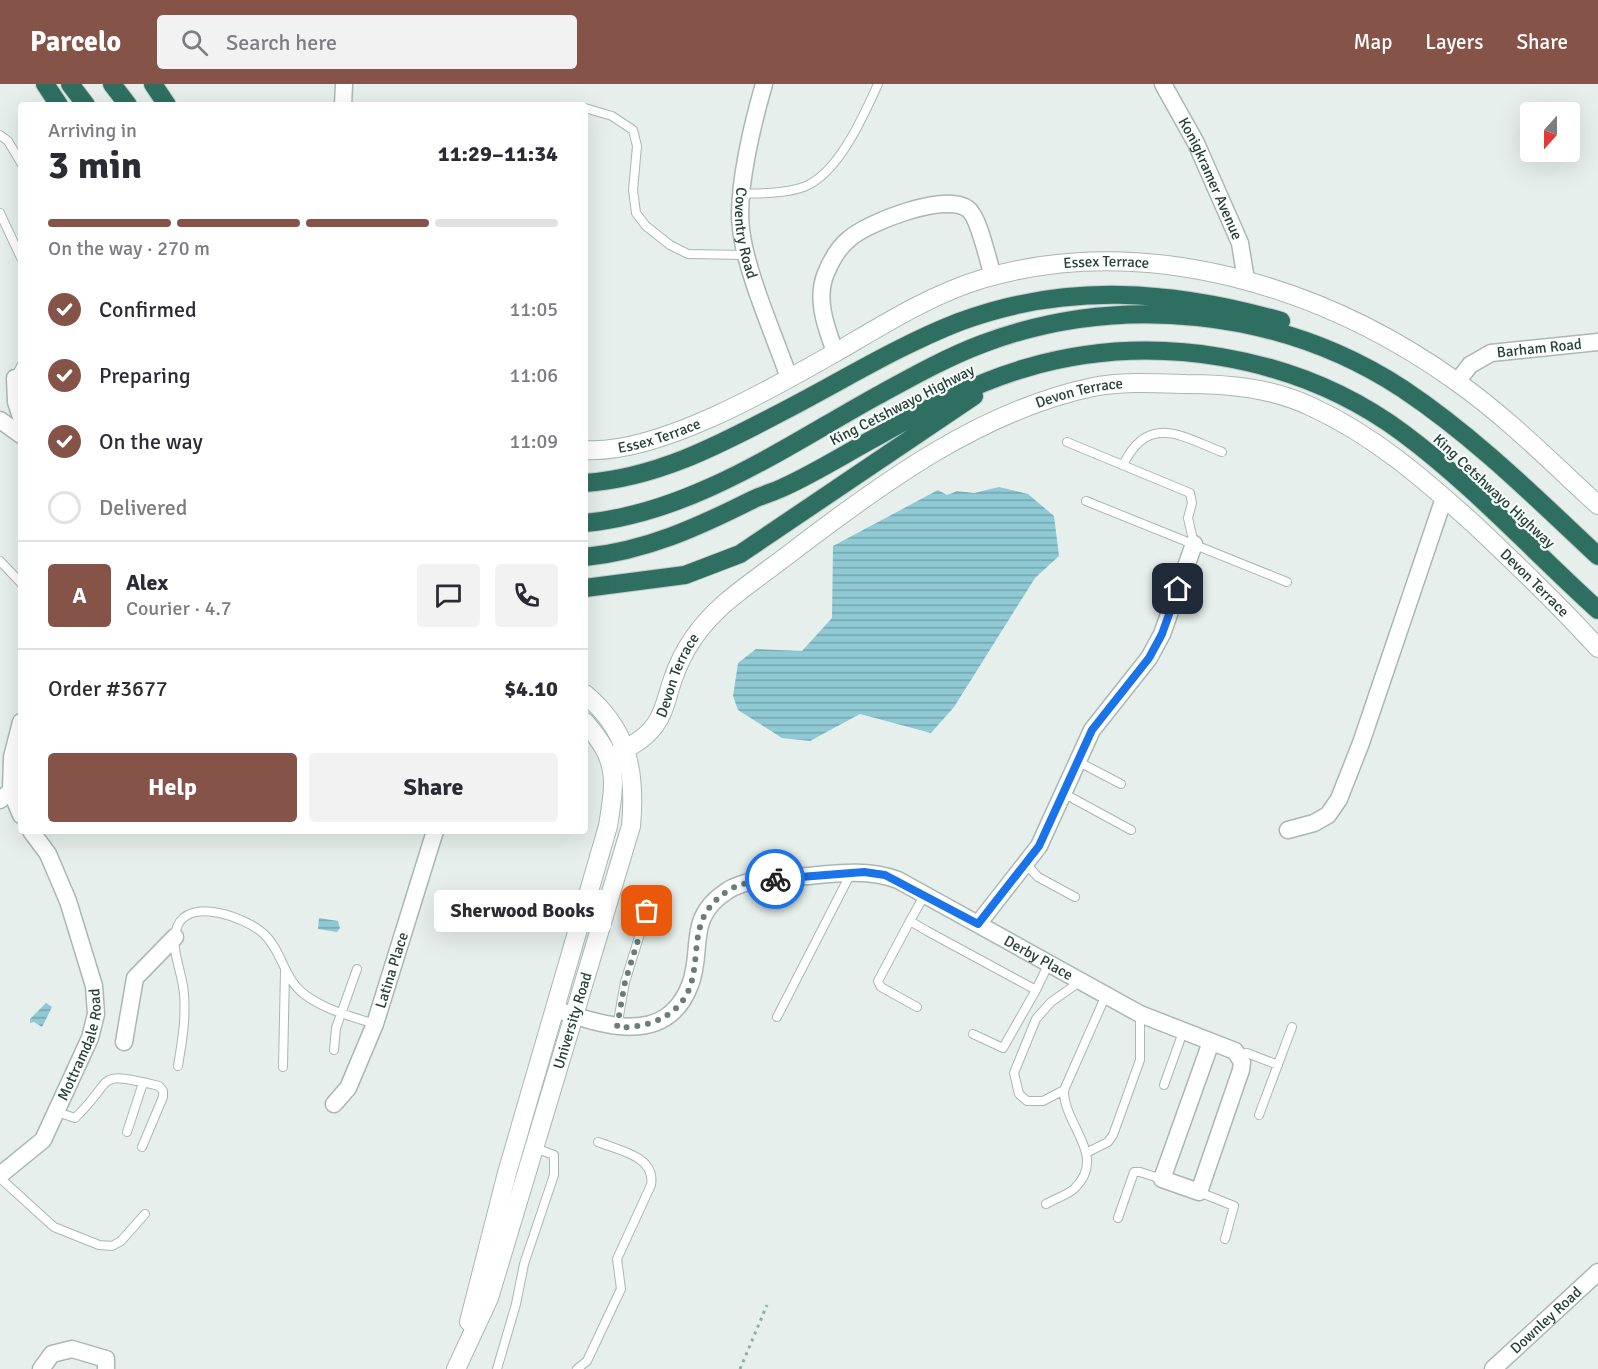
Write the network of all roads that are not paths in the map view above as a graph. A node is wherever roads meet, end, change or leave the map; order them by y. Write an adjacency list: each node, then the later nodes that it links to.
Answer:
1 (45, 84): 9 (highway)
2 (70, 84): 10 (highway)
3 (112, 84): 11 (highway)
4 (153, 84): 12 (highway)
5 (344, 84): 13 (street)
6 (764, 84): 17 (street, Coventry Road)
7 (878, 84): 17 (lane)
8 (1163, 84): 22 (street, Konigkramer Avenue)
9 (57, 102)
10 (85, 102)
11 (126, 102)
12 (165, 102)
13 (343, 102)
14 (588, 109): 20 (lane)
15 (0, 135): 16 (lane)
16 (18, 158)
17 (741, 194): 20 (street, Coventry Road)
18 (0, 213): 19 (lane)
19 (18, 252)
20 (746, 255): 27 (street, Coventry Road)
21 (993, 276): 22 (street, Essex Terrace); 24 (street, Essex Terrace); 24 (street)
22 (1246, 280): 28 (street, Essex Terrace)
23 (1598, 342): 28 (street, Barham Road)
24 (835, 352): 27 (street, Essex Terrace)
25 (1005, 375): 43 (highway, King Cetshwayo Highway); 48 (highway); 49 (highway, King Cetshwayo Highway)
26 (14, 376): 30 (street)
27 (789, 378): 34 (street, Essex Terrace)
28 (1457, 382): 40 (street, Essex Terrace)
29 (1402, 388): 37 (highway); 41 (highway, King Cetshwayo Highway); 44 (highway, King Cetshwayo Highway)
30 (18, 408)
31 (0, 420): 32 (street)
32 (18, 433)
33 (1067, 442): 36 (lane)
34 (588, 450)
35 (1222, 452): 36 (lane)
36 (1122, 465): 42 (lane)
37 (588, 483)
38 (1444, 498): 50 (street, Devon Terrace); 54 (street, Devon Terrace); 62 (street)
39 (1086, 501): 42 (lane)
40 (1598, 505)
41 (588, 522)
42 (1194, 544): 47 (lane); 55 (street)
43 (588, 556)
44 (1598, 556)
45 (0, 561): 46 (lane)
46 (18, 580)
47 (1287, 582)
48 (588, 588)
49 (1598, 610)
50 (1598, 648)
51 (588, 697): 54 (street, University Road)
52 (588, 725): 54 (street, University Road)
53 (18, 746): 56 (street)
54 (618, 753): 80 (street, University Road); 83 (street, University Road)
55 (1077, 761): 57 (lane); 58 (street)
56 (16, 764): 59 (street)
57 (1121, 784)
58 (1063, 793): 61 (lane); 65 (street)
59 (6, 796): 60 (street)
60 (18, 811)
61 (1131, 830)
62 (1288, 830)
63 (33, 834): 101 (street, Mottramdale Road)
64 (434, 834): 85 (street, Latina Place)
65 (1027, 865): 69 (lane); 71 (street)
66 (852, 872): 68 (street, Derby Place); 84 (lane); 86 (street, Derby Place)
67 (653, 892): 86 (lane)
68 (925, 894): 70 (lane); 71 (street, Derby Place)
69 (1075, 897)
70 (910, 921): 77 (lane); 79 (lane)
71 (978, 924): 73 (street, Derby Place)
72 (175, 937): 75 (lane); 90 (street); 95 (lane)
73 (1049, 963): 76 (street, Derby Place); 77 (lane)
74 (357, 969): 81 (lane)
75 (285, 970): 81 (lane); 96 (lane)
76 (1081, 981): 78 (street, Derby Place); 99 (lane)
77 (1036, 990): 89 (lane)
78 (1106, 995): 82 (street, Derby Place); 99 (lane)
79 (917, 1007)
80 (555, 1009): 83 (street, Derby Place); 105 (street, University Road)
81 (342, 1014): 85 (lane); 92 (lane)
82 (1140, 1014): 88 (street, Derby Place); 108 (lane)
83 (575, 1016): 86 (street, Derby Place); 107 (street, University Road)
84 (777, 1017)
85 (375, 1024): 100 (street, Latina Place)
86 (617, 1027)
87 (1292, 1027): 94 (lane)
88 (1183, 1032): 91 (street, Derby Place); 98 (lane)
89 (973, 1034)
90 (124, 1042)
91 (1211, 1042): 93 (street, Derby Place); 110 (street)
92 (334, 1050)
93 (1239, 1055): 94 (lane); 111 (street)
94 (1278, 1065): 102 (lane)
95 (178, 1066)
96 (284, 1067)
97 (143, 1083): 101 (lane); 103 (lane); 106 (lane)
98 (1164, 1085)
99 (1064, 1090): 108 (lane)
100 (334, 1104)
101 (57, 1112): 109 (street, Mottramdale Road)
102 (1259, 1115)
103 (127, 1132)
104 (598, 1142): 121 (lane)
105 (515, 1144): 107 (street); 117 (street, University Road)
106 (142, 1147)
107 (535, 1148): 117 (street, University Road); 120 (lane)
108 (1088, 1152): 112 (lane)
109 (0, 1177): 113 (lane)
110 (1162, 1179): 111 (street); 114 (lane)
111 (1199, 1192): 115 (lane)
112 (1046, 1204)
113 (145, 1214)
114 (1118, 1218)
115 (1225, 1239)
116 (1598, 1272): 122 (street, Downley Road)
117 (459, 1361)
118 (41, 1369): 119 (street)
119 (106, 1369)
120 (497, 1369)
121 (577, 1369)
122 (1493, 1369)

